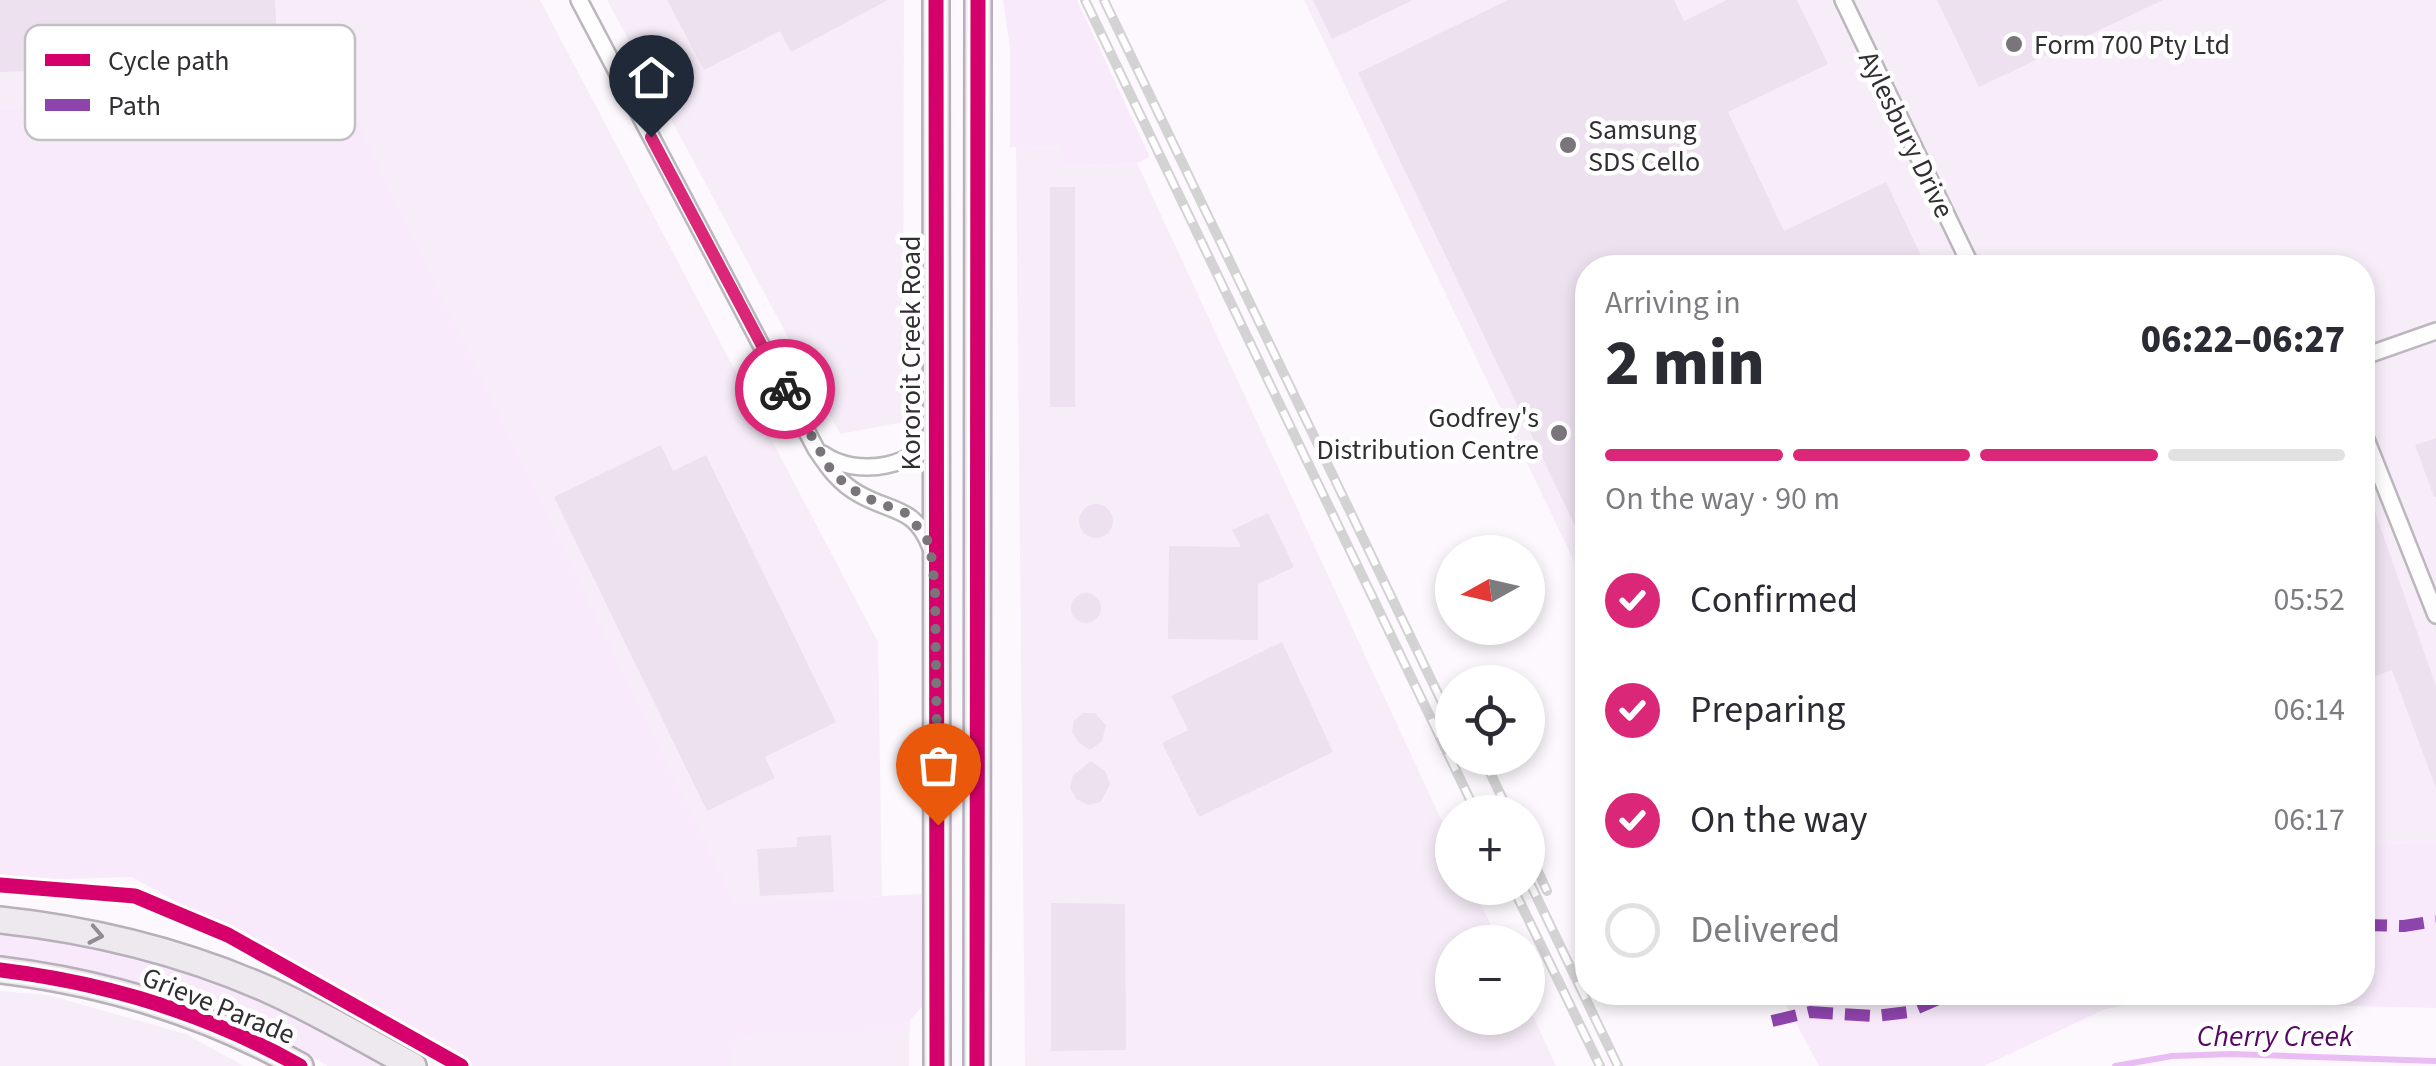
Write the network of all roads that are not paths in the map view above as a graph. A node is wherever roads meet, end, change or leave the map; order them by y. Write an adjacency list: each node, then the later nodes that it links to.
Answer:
1 (579, 0): 9 (street)
2 (936, 0): 8 (main road, Kororoit Creek Road)
3 (978, 0): 18 (main road)
4 (1843, 0): 5 (street, Aylesbury Drive)
5 (1966, 255)
6 (2436, 330): 7 (street)
7 (2375, 351)
8 (935, 408): 9 (street); 11 (main road, Kororoit Creek Road)
9 (816, 449): 11 (street)
10 (2375, 462): 12 (street)
11 (935, 588): 17 (main road, Kororoit Creek Road)
12 (2436, 615)
13 (0, 920): 16 (main road, Grieve Parade, one-way to 16)
14 (0, 970): 15 (main road, Grieve Parade)
15 (300, 1066)
16 (413, 1066)
17 (937, 1066)
18 (977, 1066)

